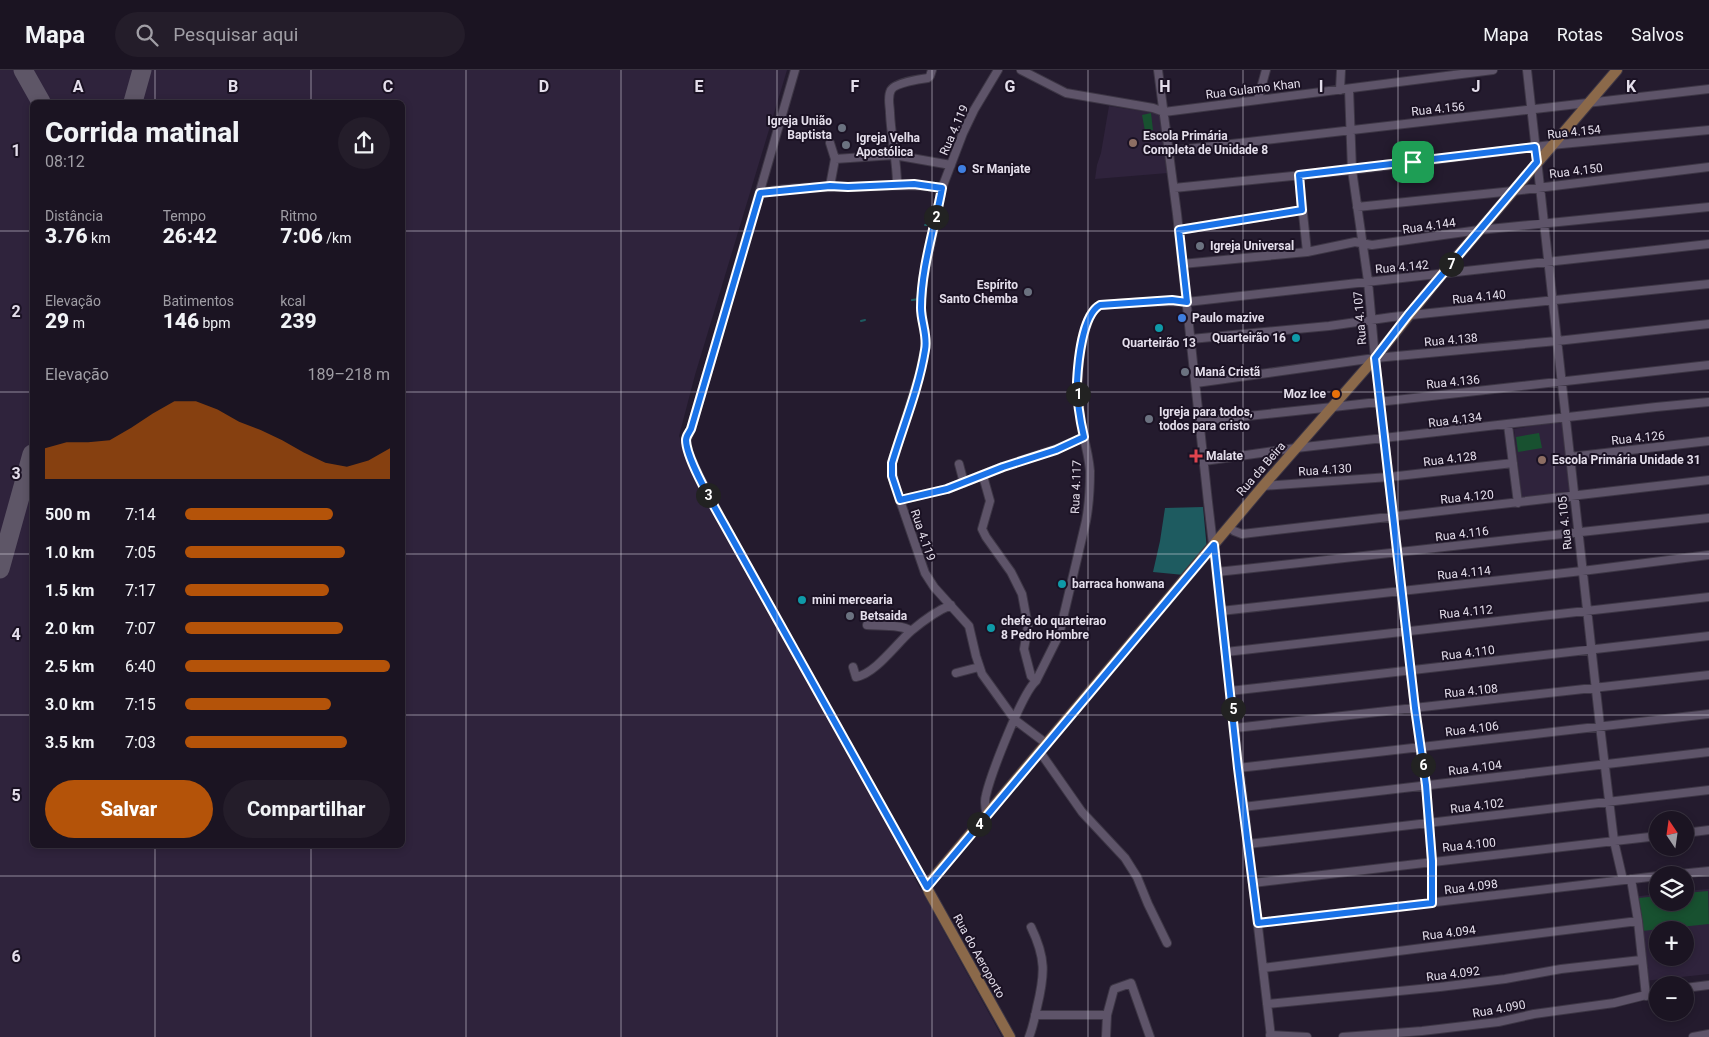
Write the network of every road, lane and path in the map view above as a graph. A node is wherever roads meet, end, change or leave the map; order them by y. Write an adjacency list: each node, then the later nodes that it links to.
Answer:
1 (795, 70): 36 (street)
2 (932, 70): 23 (street)
3 (998, 70): 26 (street, Rua 4.119)
4 (1021, 70): 16 (street)
5 (1158, 70): 16 (street)
6 (1266, 70): 13 (street)
7 (1341, 70): 11 (street, Rua 4.107)
8 (1493, 70): 11 (street, Rua Gulamo Khan)
9 (1527, 70): 15 (street)
10 (1617, 70): 14 (main road, Rua da Beira)
11 (1344, 89): 13 (street, Rua Gulamo Khan); 17 (street, Rua 4.107)
12 (1709, 89): 14 (street, Rua 4.156)
13 (1258, 99): 16 (street, Rua Gulamo Khan)
14 (1588, 103): 15 (street, Rua 4.156); 20 (main road, Rua da Beira)
15 (1532, 110): 17 (street, Rua 4.156); 21 (street)
16 (1164, 112): 22 (street)
17 (1352, 130): 22 (street, Rua 4.156); 28 (street, Rua 4.107)
18 (1709, 130): 20 (street, Rua 4.154)
19 (830, 143): 24 (street)
20 (1551, 145): 21 (street, Rua 4.154); 25 (main road, Rua da Beira)
21 (1535, 147): 25 (street); 28 (street, Rua 4.154)
22 (1170, 151): 34 (street)
23 (894, 155): 24 (street); 26 (street); 30 (street)
24 (835, 159): 31 (street)
25 (1537, 162): 32 (street, Rua 4.105); 35 (main road, Rua da Beira)
26 (951, 165): 33 (street, Rua 4.119)
27 (1709, 167): 32 (street, Rua 4.150)
28 (1352, 170): 29 (street, Rua 4.154); 37 (street, Rua 4.107)
29 (1299, 175): 34 (street, Rua 4.154); 39 (street)
30 (897, 184): 31 (street); 33 (street)
31 (830, 186): 36 (street)
32 (1540, 187): 35 (street, Rua 4.150); 40 (street, Rua 4.105)
33 (942, 188): 82 (street, Rua 4.119)
34 (1174, 188): 41 (street)
35 (1513, 191): 37 (street, Rua 4.150); 42 (main road, Rua da Beira)
36 (760, 193): 139 (street)
37 (1357, 207): 43 (street, Rua 4.107)
38 (1709, 207): 40 (street, Rua 4.144)
39 (1302, 210): 41 (street); 45 (street)
40 (1544, 224): 42 (street, Rua 4.144); 46 (street, Rua 4.105)
41 (1179, 230): 47 (street)
42 (1479, 230): 43 (street, Rua 4.144); 48 (main road, Rua da Beira)
43 (1363, 243): 45 (street, Rua 4.144); 49 (street, Rua 4.107)
44 (1709, 244): 46 (street, Rua 4.142)
45 (1307, 252): 47 (street, Rua 4.144)
46 (1547, 263): 48 (street, Rua 4.142); 51 (street, Rua 4.105)
47 (1182, 264): 52 (street)
48 (1442, 274): 49 (street, Rua 4.142); 53 (main road, Rua da Beira)
49 (1368, 281): 52 (street, Rua 4.142); 54 (street, Rua 4.107)
50 (1709, 284): 51 (street, Rua 4.140)
51 (1552, 301): 53 (street, Rua 4.140); 57 (street, Rua 4.105)
52 (1187, 302): 56 (street); 68 (street, Rua 4.117)
53 (1408, 315): 54 (street, Rua 4.140); 58 (main road, Rua da Beira)
54 (1372, 320): 56 (street, Rua 4.140); 58 (street, Rua 4.107)
55 (1709, 324): 57 (street, Rua 4.138)
56 (1191, 339): 61 (street)
57 (1557, 341): 58 (street, Rua 4.138); 60 (street, Rua 4.105)
58 (1375, 358): 61 (street, Rua 4.138); 62 (street, Rua 4.107); 64 (main road, Rua da Beira)
59 (1709, 365): 60 (street, Rua 4.136)
60 (1561, 381): 62 (street, Rua 4.136); 65 (street, Rua 4.105)
61 (1196, 384): 66 (street)
62 (1381, 401): 64 (street, Rua 4.136); 69 (street, Rua 4.107)
63 (1709, 402): 65 (street, Rua 4.134)
64 (1333, 407): 66 (street, Rua 4.136); 71 (main road, Rua da Beira)
65 (1565, 418): 67 (street, Rua 4.134); 72 (street, Rua 4.105)
66 (1200, 420): 73 (street)
67 (1508, 425): 69 (street, Rua 4.134); 74 (street)
68 (1084, 437): 76 (street); 109 (street, Rua 4.117)
69 (1385, 439): 71 (street, Rua 4.134); 77 (street, Rua 4.107)
70 (1709, 441): 72 (street, Rua 4.126)
71 (1296, 448): 73 (street, Rua 4.134); 80 (main road, Rua da Beira)
72 (1570, 457): 81 (street, Rua 4.105)
73 (1204, 461): 88 (street)
74 (1513, 463): 77 (street, Rua 4.128); 83 (street)
75 (959, 464): 79 (street)
76 (983, 476): 79 (street); 109 (street)
77 (1389, 477): 80 (street, Rua 4.130); 84 (street, Rua 4.107)
78 (1709, 480): 81 (street, Rua 4.120)
79 (964, 483): 82 (street)
80 (1263, 486): 86 (main road, Rua da Beira)
81 (1574, 496): 83 (street, Rua 4.120); 87 (street, Rua 4.105)
82 (900, 500): 95 (street, Rua 4.119)
83 (1518, 503): 84 (street, Rua 4.120)
84 (1394, 516): 86 (street, Rua 4.120); 89 (street, Rua 4.107)
85 (1709, 518): 87 (street, Rua 4.116)
86 (1229, 527): 88 (main road, Rua da Beira)
87 (1578, 532): 89 (street, Rua 4.116); 91 (street, Rua 4.105)
88 (1214, 545): 92 (street); 118 (main road, Rua da Beira)
89 (1398, 553): 92 (street, Rua 4.116); 93 (street, Rua 4.107)
90 (1709, 555): 91 (street, Rua 4.114)
91 (1582, 571): 93 (street, Rua 4.114); 96 (street, Rua 4.105)
92 (1217, 572): 97 (street)
93 (1402, 591): 97 (street, Rua 4.114); 99 (street, Rua 4.107)
94 (1709, 597): 96 (street, Rua 4.112)
95 (951, 605): 100 (street); 104 (street, Rua 4.119)
96 (1587, 610): 99 (street, Rua 4.112); 102 (street, Rua 4.105)
97 (1221, 611): 103 (street)
98 (867, 624): 100 (street)
99 (1407, 630): 103 (street, Rua 4.112); 106 (street, Rua 4.107)
100 (911, 631): 105 (street)
101 (1709, 636): 102 (street, Rua 4.110)
102 (1591, 650): 106 (street, Rua 4.110); 110 (street, Rua 4.105)
103 (1226, 652): 111 (street)
104 (979, 667): 107 (street); 114 (street, Rua 4.119)
105 (853, 668)
106 (1411, 671): 111 (street, Rua 4.110); 112 (street, Rua 4.107)
107 (956, 673)
108 (1709, 676): 110 (street, Rua 4.108)
109 (1036, 681): 114 (street, Rua 4.117)
110 (1596, 689): 112 (street, Rua 4.108); 115 (street, Rua 4.105)
111 (1230, 691): 116 (street)
112 (1415, 708): 116 (street, Rua 4.108); 117 (street, Rua 4.107)
113 (1709, 714): 115 (street, Rua 4.106)
114 (1015, 720): 118 (street, Rua 4.119); 126 (street, Rua 4.117)
115 (1600, 726): 117 (street, Rua 4.106); 120 (street, Rua 4.105)
116 (1235, 728): 121 (street)
117 (1420, 747): 121 (street, Rua 4.106); 122 (street, Rua 4.107)
118 (1044, 748): 126 (main road, Rua da Beira); 144 (street, Rua 4.119)
119 (1709, 752): 120 (street, Rua 4.104)
120 (1605, 764): 122 (street, Rua 4.104); 124 (street, Rua 4.105)
121 (1238, 768): 125 (street)
122 (1426, 785): 125 (street, Rua 4.104); 127 (street, Rua 4.107)
123 (1709, 790): 124 (street, Rua 4.102)
124 (1609, 801): 127 (street, Rua 4.102); 131 (street, Rua 4.105)
125 (1243, 807): 132 (street)
126 (987, 815): 139 (main road, Rua da Beira)
127 (1429, 823): 132 (street, Rua 4.102); 133 (street, Rua 4.107)
128 (1709, 830): 129 (street)
129 (1694, 832)
130 (1649, 837): 131 (street, Rua 4.100)
131 (1614, 841): 133 (street, Rua 4.100); 137 (street, Rua 4.105)
132 (1248, 844): 138 (street)
133 (1432, 861): 138 (street, Rua 4.100); 140 (street, Rua 4.107)
134 (1709, 871): 135 (street)
135 (1694, 872)
136 (1649, 877): 137 (street, Rua 4.098)
137 (1627, 880): 140 (street, Rua 4.098); 141 (street, Rua 4.105)
138 (1253, 883): 142 (street)
139 (927, 887): 157 (main road, Rua do Aeroporto)
140 (1432, 903): 142 (street, Rua 4.098)
141 (1638, 921): 145 (street, Rua 4.105); 146 (street, Rua 4.094)
142 (1258, 923): 146 (street)
143 (1031, 927): 152 (street)
144 (1167, 943)
145 (1641, 960): 150 (street, Rua 4.105); 151 (street, Rua 4.092)
146 (1263, 968): 151 (street)
147 (1709, 985): 148 (street)
148 (1694, 987)
149 (1649, 995): 150 (street, Rua 4.090)
150 (1646, 996): 156 (street, Rua 4.090)
151 (1267, 1004): 155 (street)
152 (1035, 1015): 153 (street); 158 (street)
153 (1107, 1015): 159 (street); 160 (street)
154 (1709, 1034): 163 (street)
155 (1271, 1036): 161 (street)
156 (1383, 1036): 162 (street, Rua 4.090)
157 (1010, 1037)
158 (1029, 1037)
159 (1106, 1037)
160 (1150, 1037)
161 (1307, 1037)
162 (1343, 1037)
163 (1693, 1037)

